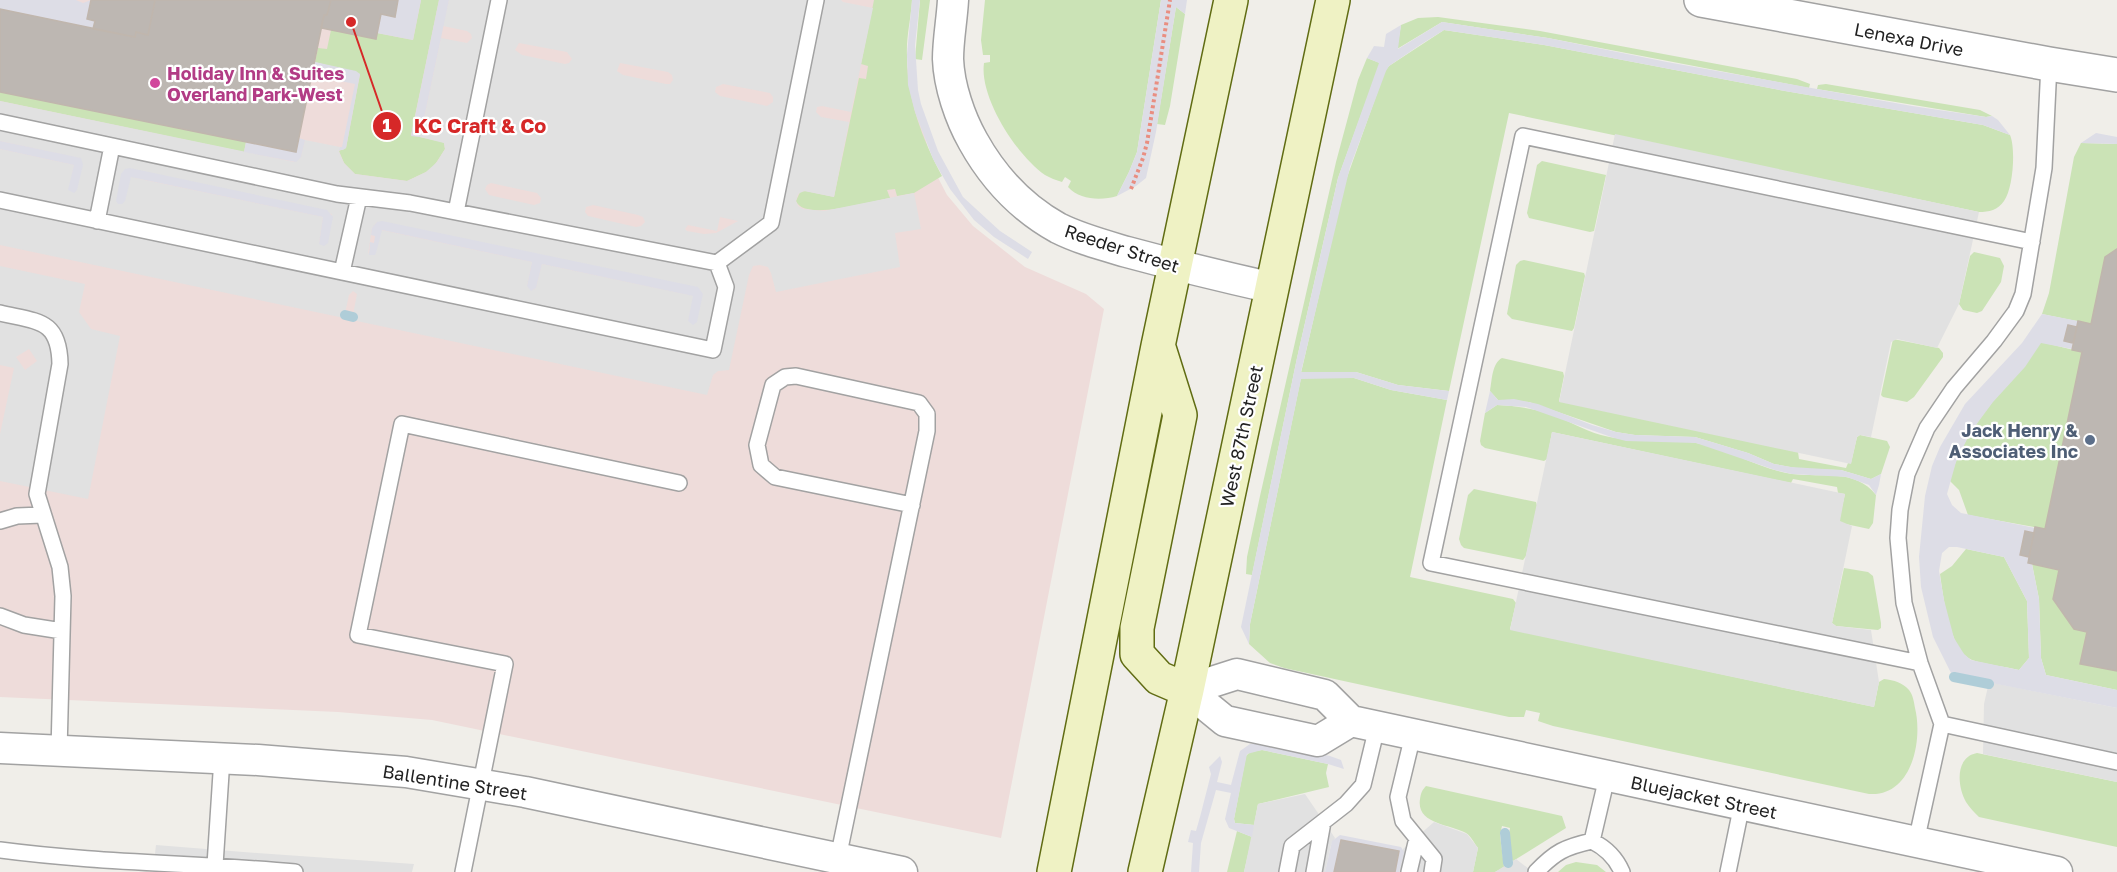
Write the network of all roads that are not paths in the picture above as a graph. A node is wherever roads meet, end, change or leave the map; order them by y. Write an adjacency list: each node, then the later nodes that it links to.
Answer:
1 (500, 0): 13 (lane)
2 (816, 0): 16 (lane)
3 (953, 0): 17 (street, Reeder Street)
4 (1231, 0): 17 (main road)
5 (1333, 0): 19 (main road, West 87th Street)
6 (1701, 0): 7 (street, Lenexa Drive)
7 (2049, 64): 8 (street, Lenexa Drive); 15 (lane)
8 (2117, 75)
9 (0, 122): 10 (lane)
10 (112, 146): 11 (lane); 14 (lane)
11 (359, 196): 13 (lane); 18 (lane)
12 (0, 200): 14 (lane)
13 (456, 212): 16 (lane)
14 (97, 221): 18 (lane)
15 (2032, 242): 28 (lane); 28 (lane)
16 (717, 263): 18 (lane)
17 (1175, 265): 19 (street, Reeder Street); 21 (main road)
18 (342, 272)
19 (1273, 288): 29 (main road, West 87th Street)
20 (0, 314): 24 (lane)
21 (1158, 346): 29 (main road); 52 (main road)
22 (679, 483): 38 (lane)
23 (912, 505): 23 (lane); 46 (lane)
24 (42, 515): 25 (lane); 27 (lane)
25 (0, 521)
26 (0, 616): 27 (lane)
27 (62, 631): 34 (lane)
28 (1920, 663): 31 (lane)
29 (1187, 690): 30 (street); 30 (street); 53 (main road, West 87th Street)
30 (1364, 724): 32 (street, Bluejacket Street); 40 (lane)
31 (1942, 724): 36 (lane); 43 (lane)
32 (1413, 735): 37 (street, Bluejacket Street); 41 (lane)
33 (0, 748): 34 (street, Ballentine Street)
34 (59, 751): 35 (street, Ballentine Street)
35 (222, 758): 38 (street, Ballentine Street); 45 (lane)
36 (2117, 762)
37 (1607, 777): 39 (street, Bluejacket Street); 42 (lane)
38 (480, 784): 46 (street, Ballentine Street); 50 (lane)
39 (1743, 804): 43 (street, Bluejacket Street); 60 (lane)
40 (1323, 822): 54 (lane); 55 (lane)
41 (1417, 838): 56 (lane); 57 (lane)
42 (1592, 841): 58 (lane); 59 (lane)
43 (1916, 842): 48 (street, Bluejacket Street)
44 (0, 850): 47 (lane)
45 (215, 865): 47 (lane); 49 (lane)
46 (837, 865): 51 (street, Ballentine Street)
47 (170, 868)
48 (2040, 870)
49 (295, 872)
50 (463, 872)
51 (902, 872)
52 (1054, 872)
53 (1145, 872)
54 (1287, 872)
55 (1314, 872)
56 (1409, 872)
57 (1432, 872)
58 (1536, 872)
59 (1622, 872)
60 (1728, 872)

